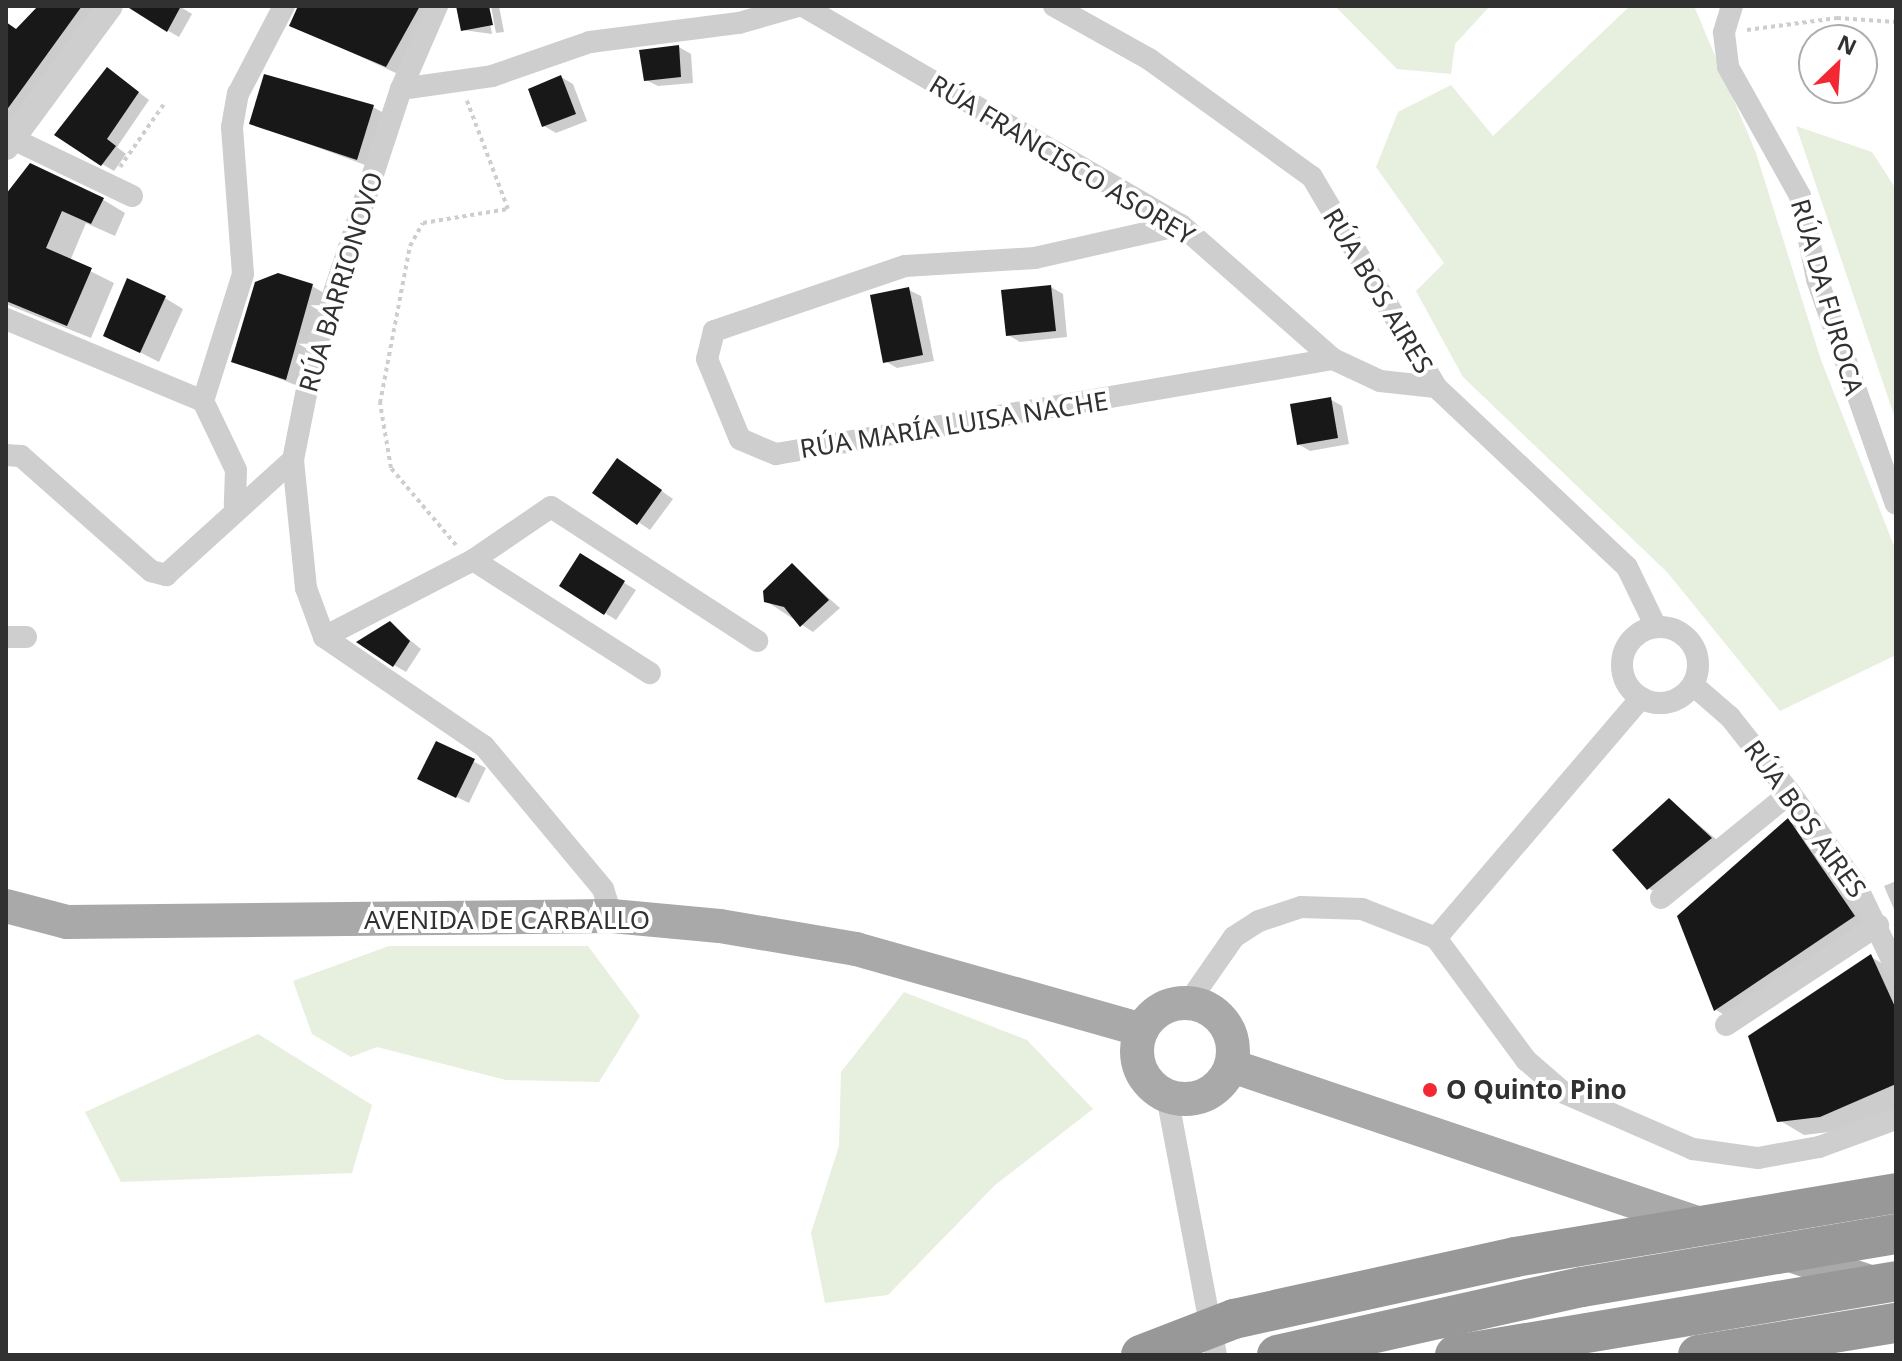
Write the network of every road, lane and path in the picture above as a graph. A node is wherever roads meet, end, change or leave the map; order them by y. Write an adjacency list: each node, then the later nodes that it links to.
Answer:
1 (110, 6): 12 (street)
2 (284, 6): 19 (street)
3 (437, 6): 10 (street, RÚA BARRIONOVO)
4 (800, 6): 9 (street); 15 (street, RÚA FRANCISCO ASOREY)
5 (1054, 6): 18 (street, RÚA BOS AIRES)
6 (1732, 6): 8 (street, RÚA DA FUROCA)
7 (1896, 22): 8 (path)
8 (1724, 33): 22 (street, RÚA DA FUROCA)
9 (461, 83): 10 (street); 24 (path)
10 (401, 89): 21 (street, RÚA BARRIONOVO)
11 (164, 104): 13 (path)
12 (9, 143): 14 (street)
13 (116, 172)
14 (132, 196)
15 (1181, 225): 17 (street, RÚA FRANCISCO ASOREY); 17 (street, RÚA MARÍA LUISA NACHE)
16 (6, 319): 19 (street)
17 (1333, 359): 18 (street, RÚA FRANCISCO ASOREY)
18 (1436, 387): 25 (street, RÚA BOS AIRES)
19 (203, 401): 23 (street)
20 (6, 455): 23 (street)
21 (293, 460): 23 (street); 26 (street, RÚA BARRIONOVO)
22 (1896, 504)
23 (235, 505)
24 (473, 560): 26 (street); 27 (street); 28 (street)
25 (1656, 627): 29 (street); 30 (street)
26 (324, 637): 34 (street)
27 (757, 641)
28 (650, 673)
29 (1693, 685): 30 (street); 31 (street, RÚA BOS AIRES)
30 (1641, 698): 36 (street)
31 (1790, 793): 32 (street); 35 (street, RÚA BOS AIRES)
32 (1661, 898)
33 (6, 906): 34 (main road, AVENIDA DE CARBALLO)
34 (612, 916): 40 (main road, AVENIDA DE CARBALLO)
35 (1878, 925): 37 (street, RÚA BOS AIRES); 39 (street)
36 (1436, 938): 38 (street); 43 (street)
37 (1896, 968)
38 (1188, 1003): 40 (main road); 41 (main road)
39 (1726, 1025)
40 (1142, 1030): 42 (main road)
41 (1232, 1066): 42 (main road); 47 (main road)
42 (1167, 1096): 50 (street)
43 (1896, 1119)
44 (1896, 1193): 49 (highway)
45 (1896, 1234): 51 (highway)
46 (1896, 1281): 52 (highway)
47 (1896, 1291)
48 (1896, 1323): 53 (highway)
49 (1141, 1355)
50 (1216, 1355)
51 (1277, 1355)
52 (1455, 1355)
53 (1698, 1355)

